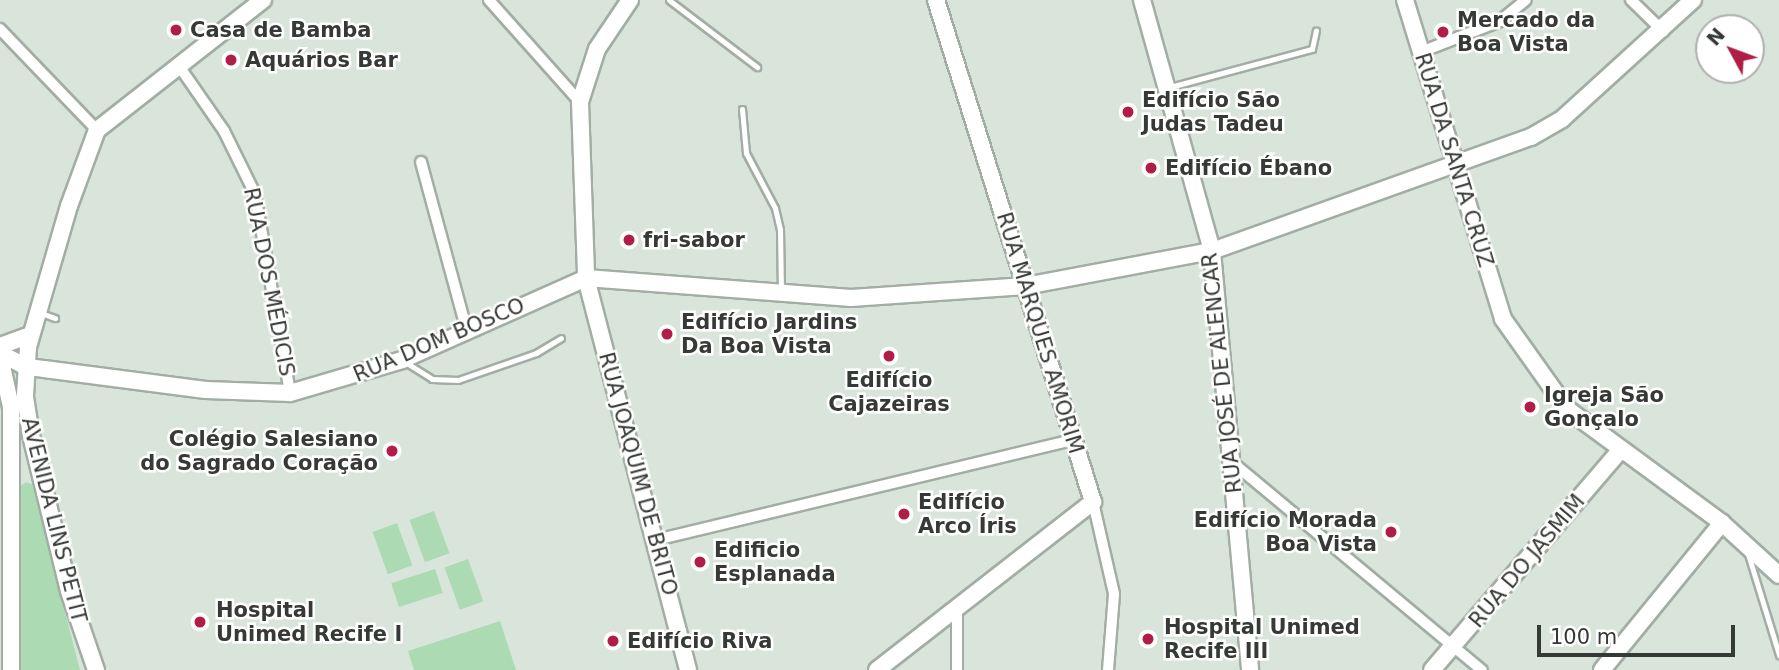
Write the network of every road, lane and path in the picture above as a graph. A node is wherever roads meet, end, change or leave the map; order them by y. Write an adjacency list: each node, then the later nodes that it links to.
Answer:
1 (263, 0): 15 (street)
2 (489, 0): 18 (street)
3 (630, 0): 18 (street, RUA JOAQUIM DE BRITO)
4 (669, 0): 16 (lane)
5 (936, 0): 25 (street, RUA MARQUES AMORIM)
6 (1142, 0): 17 (street, RUA JOSÉ DE ALENCAR)
7 (1405, 0): 14 (street, RUA DA SANTA CRUZ)
8 (1526, 0): 14 (street)
9 (1631, 0): 13 (street)
10 (1693, 0): 13 (street)
11 (0, 29): 20 (street)
12 (1316, 30): 17 (lane)
13 (1663, 31): 22 (street)
14 (1421, 52): 22 (street, RUA DA SANTA CRUZ)
15 (180, 66): 20 (street); 36 (street, RUA DOS MÉDICIS)
16 (757, 67)
17 (1167, 88): 23 (street, RUA JOSÉ DE ALENCAR)
18 (580, 102): 24 (street, RUA JOAQUIM DE BRITO)
19 (742, 109): 26 (lane)
20 (97, 130): 27 (street, AVENIDA LINS PETIT)
21 (421, 162): 29 (street)
22 (1458, 165): 23 (street); 38 (street, RUA DA SANTA CRUZ)
23 (1212, 251): 25 (street); 39 (street, RUA JOSÉ DE ALENCAR)
24 (586, 278): 26 (street); 29 (street, RUA DOM BOSCO); 44 (street, RUA JOAQUIM DE BRITO)
25 (1026, 286): 26 (street); 37 (street, RUA MARQUES AMORIM)
26 (781, 293)
27 (38, 312): 28 (lane); 30 (street, AVENIDA LINS PETIT)
28 (55, 318)
29 (467, 331): 34 (street, RUA DOM BOSCO)
30 (31, 335): 32 (street); 35 (street, AVENIDA LINS PETIT)
31 (561, 338): 34 (lane)
32 (0, 346)
33 (0, 355): 35 (street, RUA DOM BOSCO); 40 (street, RUA DOM BOSCO)
34 (402, 360): 36 (street, RUA DOM BOSCO)
35 (26, 367): 36 (street, RUA DOM BOSCO); 41 (street, AVENIDA LINS PETIT)
36 (290, 393)
37 (1072, 440): 42 (street, RUA MARQUES AMORIM); 44 (street)
38 (1620, 451): 43 (street, RUA DA SANTA CRUZ); 48 (street, RUA DO JASMIM)
39 (1232, 462): 48 (street); 56 (street, RUA JOSÉ DE ALENCAR)
40 (12, 482): 41 (street); 51 (street, RUA DOM BOSCO)
41 (44, 484): 50 (street, AVENIDA LINS PETIT)
42 (1093, 502): 47 (street); 55 (street, RUA MARQUES AMORIM)
43 (1722, 523): 45 (street, RUA DA SANTA CRUZ); 59 (street)
44 (656, 540): 52 (street, RUA JOAQUIM DE BRITO)
45 (1745, 543): 46 (street, RUA DA SANTA CRUZ); 49 (lane)
46 (1777, 572)
47 (957, 607): 53 (street); 54 (street)
48 (1454, 646): 57 (street, RUA DO JASMIM); 58 (street)
49 (1779, 654)
50 (92, 668)
51 (11, 670)
52 (688, 670)
53 (877, 670)
54 (957, 670)
55 (1108, 670)
56 (1250, 670)
57 (1432, 670)
58 (1482, 670)
59 (1601, 670)

